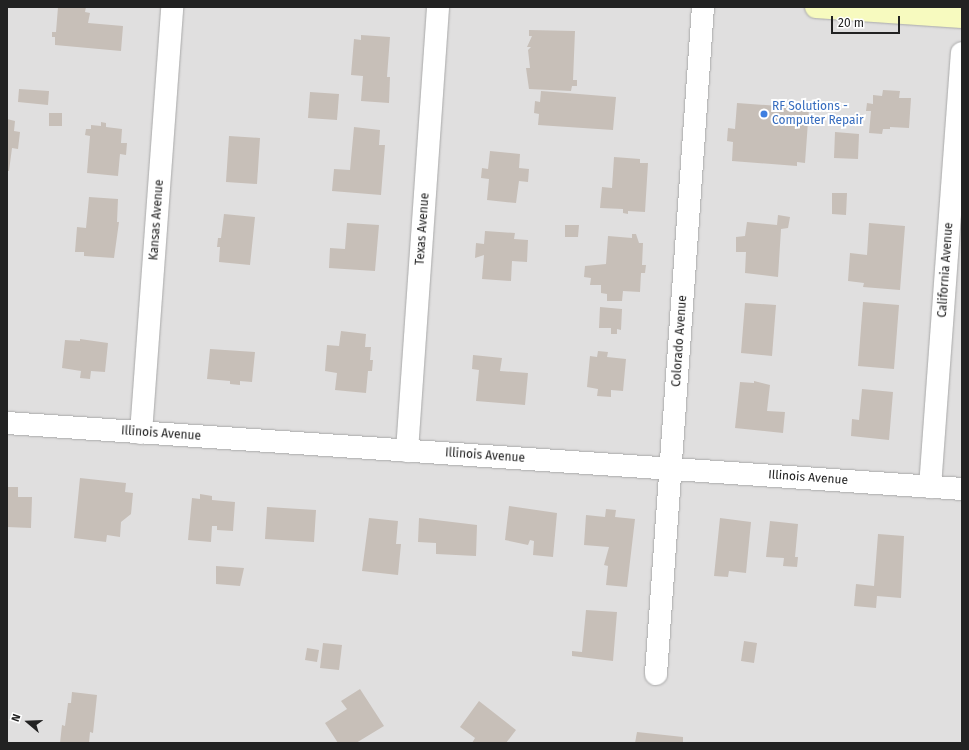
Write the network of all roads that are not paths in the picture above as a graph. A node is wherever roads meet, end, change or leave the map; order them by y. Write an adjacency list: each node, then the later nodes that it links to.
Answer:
1 (172, 7): 8 (street, Kansas Avenue)
2 (438, 7): 9 (street, Texas Avenue)
3 (703, 7): 10 (street, Colorado Avenue)
4 (816, 7): 5 (street)
5 (962, 17)
6 (962, 53): 11 (street, California Avenue)
7 (7, 423): 8 (street, Illinois Avenue)
8 (141, 433): 9 (street, Illinois Avenue)
9 (407, 451): 10 (street, Illinois Avenue)
10 (672, 468): 11 (street, Illinois Avenue); 13 (street, Colorado Avenue)
11 (930, 487): 12 (street, Illinois Avenue)
12 (962, 489)
13 (656, 674)

